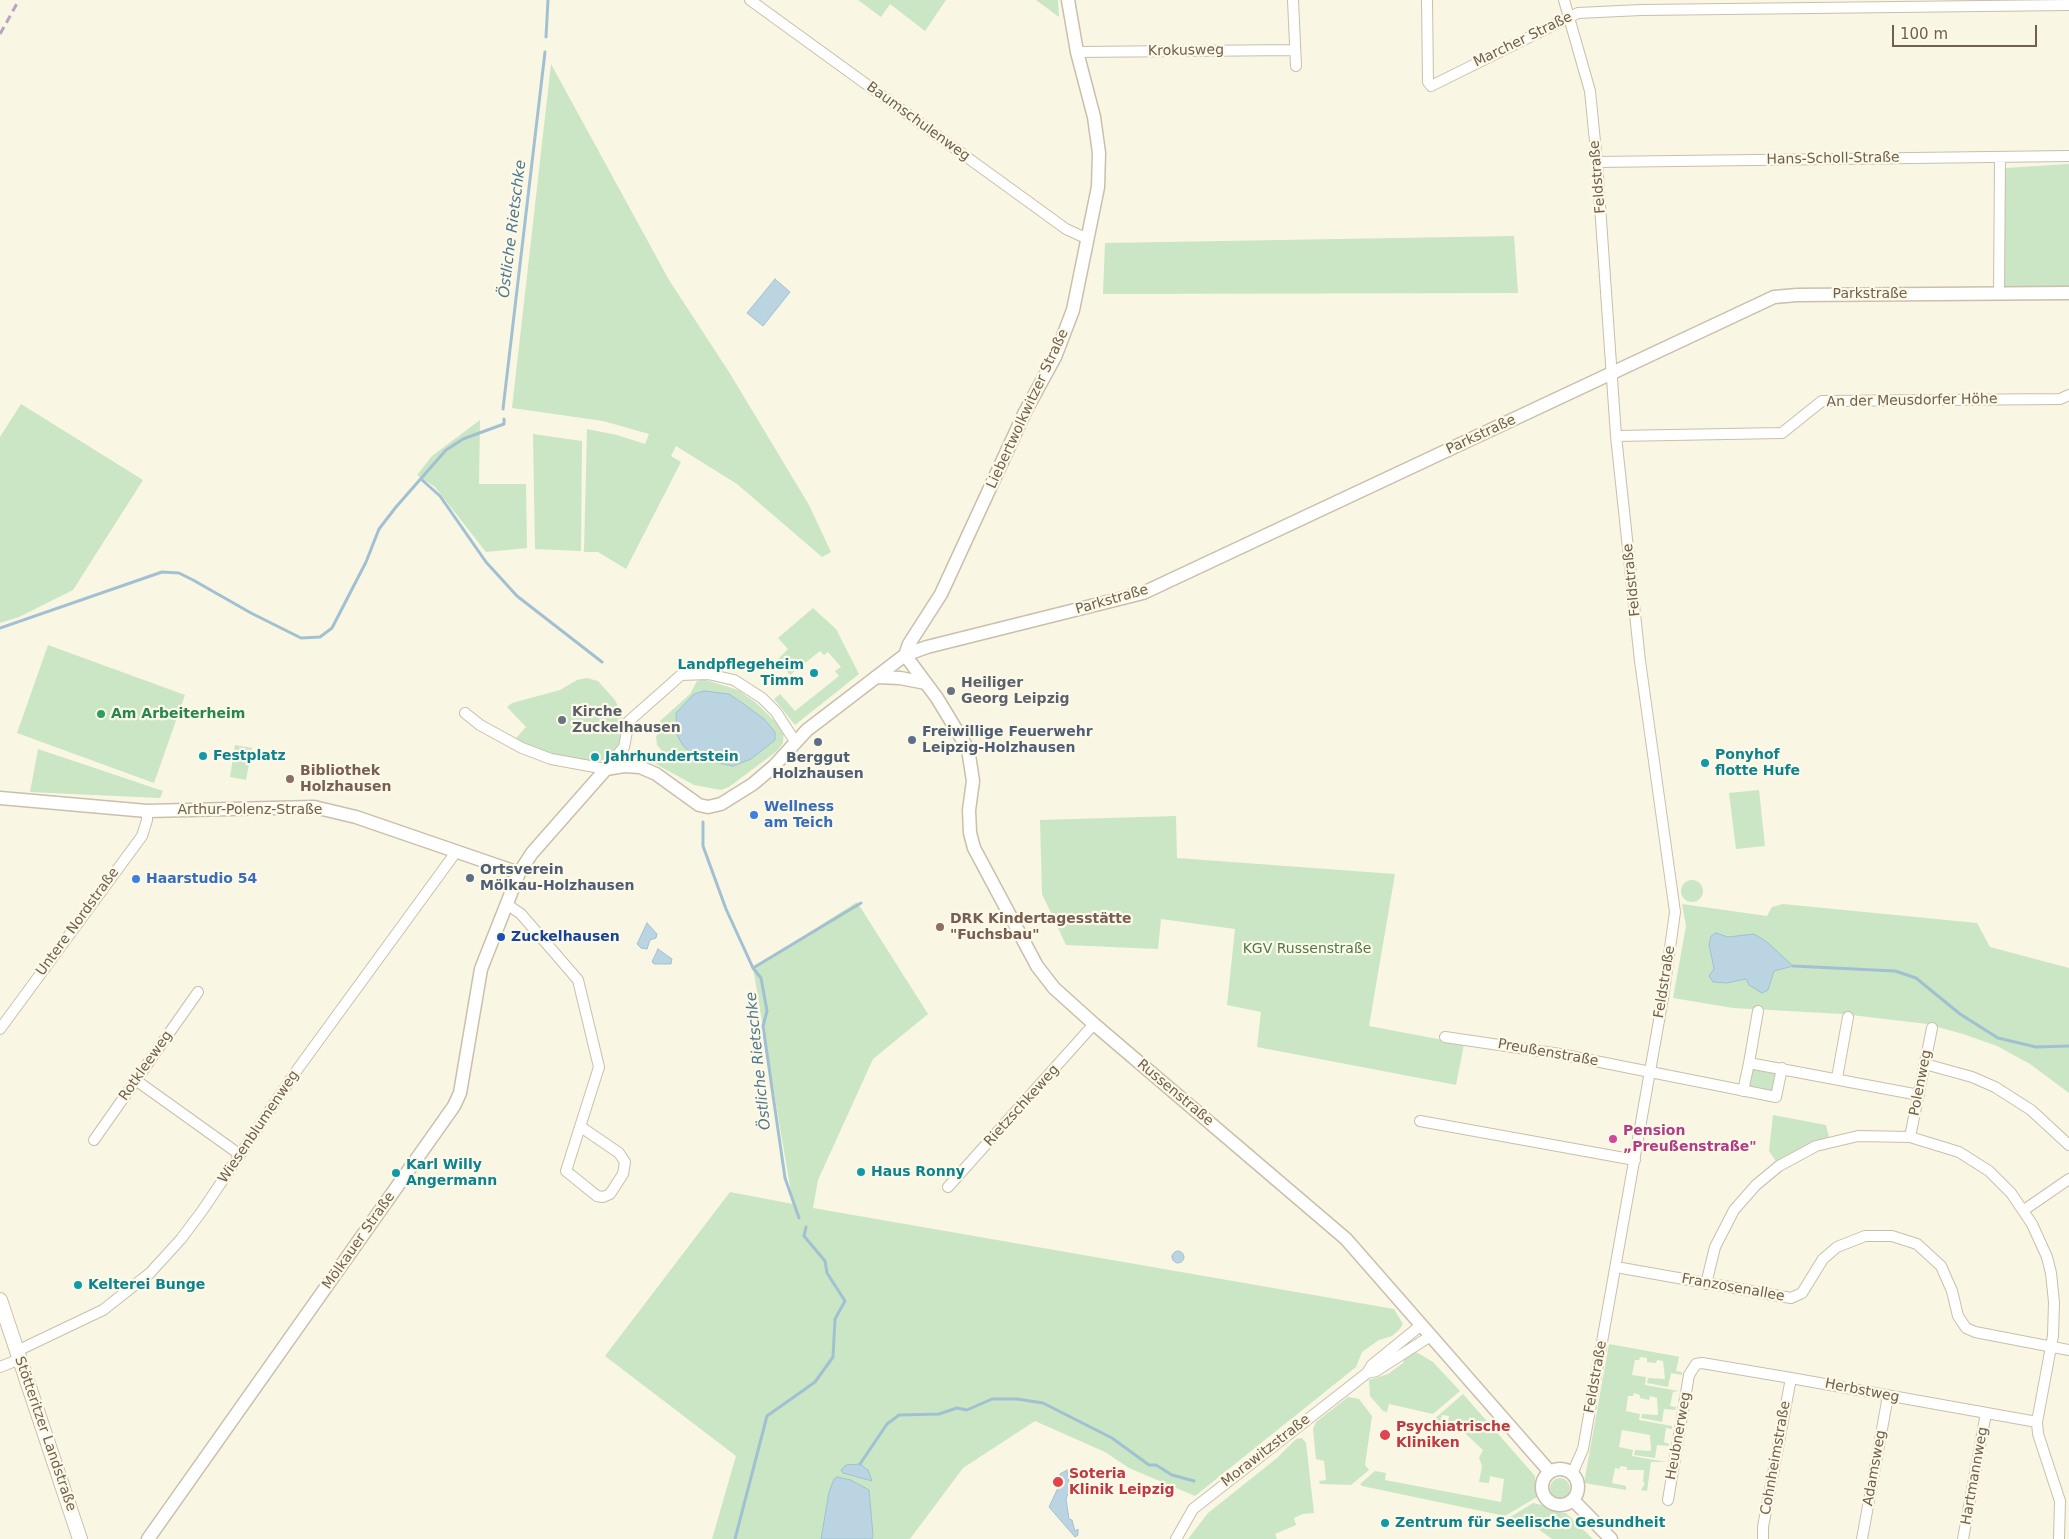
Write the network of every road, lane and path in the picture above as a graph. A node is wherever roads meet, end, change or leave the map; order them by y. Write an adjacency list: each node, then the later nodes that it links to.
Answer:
1 (750, 0): 14 (street, Baumschulenweg)
2 (1068, 0): 9 (street, Liebertwolkwitzer Straße)
3 (1293, 0): 8 (street)
4 (1427, 0): 7 (street, Marcher Straße)
5 (1564, 0): 7 (street, Feldstraße)
6 (2069, 5): 7 (street, Marcher Straße)
7 (1569, 17): 13 (street, Feldstraße)
8 (1295, 50): 9 (street, Krokusweg); 10 (street)
9 (1077, 52): 14 (street, Liebertwolkwitzer Straße)
10 (1296, 66)
11 (2069, 156): 12 (street, Hans-Scholl-Straße)
12 (2000, 157): 13 (street, Hans-Scholl-Straße); 15 (street)
13 (1597, 162): 17 (street, Feldstraße)
14 (1088, 239): 20 (street, Liebertwolkwitzer Straße)
15 (1999, 293): 16 (street, Parkstraße); 17 (street, Parkstraße)
16 (2069, 293)
17 (1612, 373): 19 (street, Feldstraße); 20 (street, Parkstraße)
18 (2069, 395): 19 (street, An der Meusdorfer Höhe)
19 (1616, 436): 41 (street, Feldstraße)
20 (905, 655): 21 (street); 22 (street, Russenstraße)
21 (876, 677): 22 (street); 24 (street)
22 (926, 683): 34 (street, Russenstraße)
23 (465, 713): 25 (street)
24 (796, 743): 25 (street); 25 (street)
25 (606, 768): 29 (street, Mölkauer Straße)
26 (0, 798): 27 (street, Arthur-Polenz-Straße)
27 (147, 811): 28 (street, Arthur-Polenz-Straße); 36 (street, Untere Nordstraße)
28 (456, 852): 29 (street, Arthur-Polenz-Straße); 51 (street, Wiesenblumenweg)
29 (519, 873): 30 (street, Mölkauer Straße)
30 (508, 905): 47 (street); 76 (street, Mölkauer Straße)
31 (198, 992): 43 (street, Rotkleeweg)
32 (1758, 1011): 38 (street)
33 (1848, 1017): 42 (street)
34 (1094, 1024): 54 (street, Rietzschkeweg); 59 (street, Russenstraße)
35 (1932, 1028): 39 (street, Polenweg)
36 (0, 1029)
37 (1445, 1037): 41 (street, Preußenstraße)
38 (1749, 1063): 40 (street); 44 (street)
39 (1925, 1064): 45 (street, Polenweg); 50 (street)
40 (1782, 1068): 42 (street); 44 (street, Preußenstraße)
41 (1650, 1072): 44 (street, Preußenstraße); 52 (street, Feldstraße)
42 (1837, 1078): 45 (street)
43 (137, 1081): 49 (street, Rotkleeweg); 51 (street)
44 (1743, 1091)
45 (1919, 1095): 48 (street, Polenweg)
46 (1420, 1121): 52 (street)
47 (581, 1128): 47 (street)
48 (1910, 1137): 55 (street); 57 (street)
49 (94, 1140)
50 (2069, 1145)
51 (239, 1154): 63 (street, Wiesenblumenweg)
52 (1634, 1160): 56 (street, Feldstraße)
53 (2069, 1179): 55 (street)
54 (948, 1187)
55 (2024, 1210): 61 (street)
56 (1616, 1267): 57 (street, Franzosenallee); 72 (street, Feldstraße)
57 (1706, 1284): 61 (street, Franzosenallee)
58 (0, 1300): 63 (main road, Stötteritzer Landstraße)
59 (1420, 1326): 60 (street, Russenstraße); 66 (street, Morawitzstraße)
60 (1430, 1337): 66 (street, Morawitzstraße); 71 (street, Russenstraße)
61 (2051, 1347): 62 (street, Franzosenallee); 70 (street)
62 (2069, 1350)
63 (18, 1355): 64 (street, Wiesenblumenweg); 75 (main road, Stötteritzer Landstraße)
64 (0, 1366)
65 (1690, 1372): 67 (street, Herbstweg); 74 (street, Heubnerweg)
66 (1366, 1373): 77 (street, Morawitzstraße)
67 (1790, 1378): 68 (street, Herbstweg); 79 (street, Cohnheimstraße)
68 (1888, 1396): 69 (street, Herbstweg); 80 (street, Adamsweg)
69 (1986, 1413): 70 (street, Herbstweg); 81 (street, Hartmannweg)
70 (2037, 1422): 82 (street)
71 (1550, 1472): 72 (street); 73 (street)
72 (1572, 1474): 73 (street)
73 (1573, 1500): 78 (street)
74 (1668, 1500)
75 (80, 1539)
76 (148, 1539)
77 (1176, 1539)
78 (1611, 1539)
79 (1763, 1539)
80 (1862, 1539)
81 (1964, 1539)
82 (2059, 1539)

